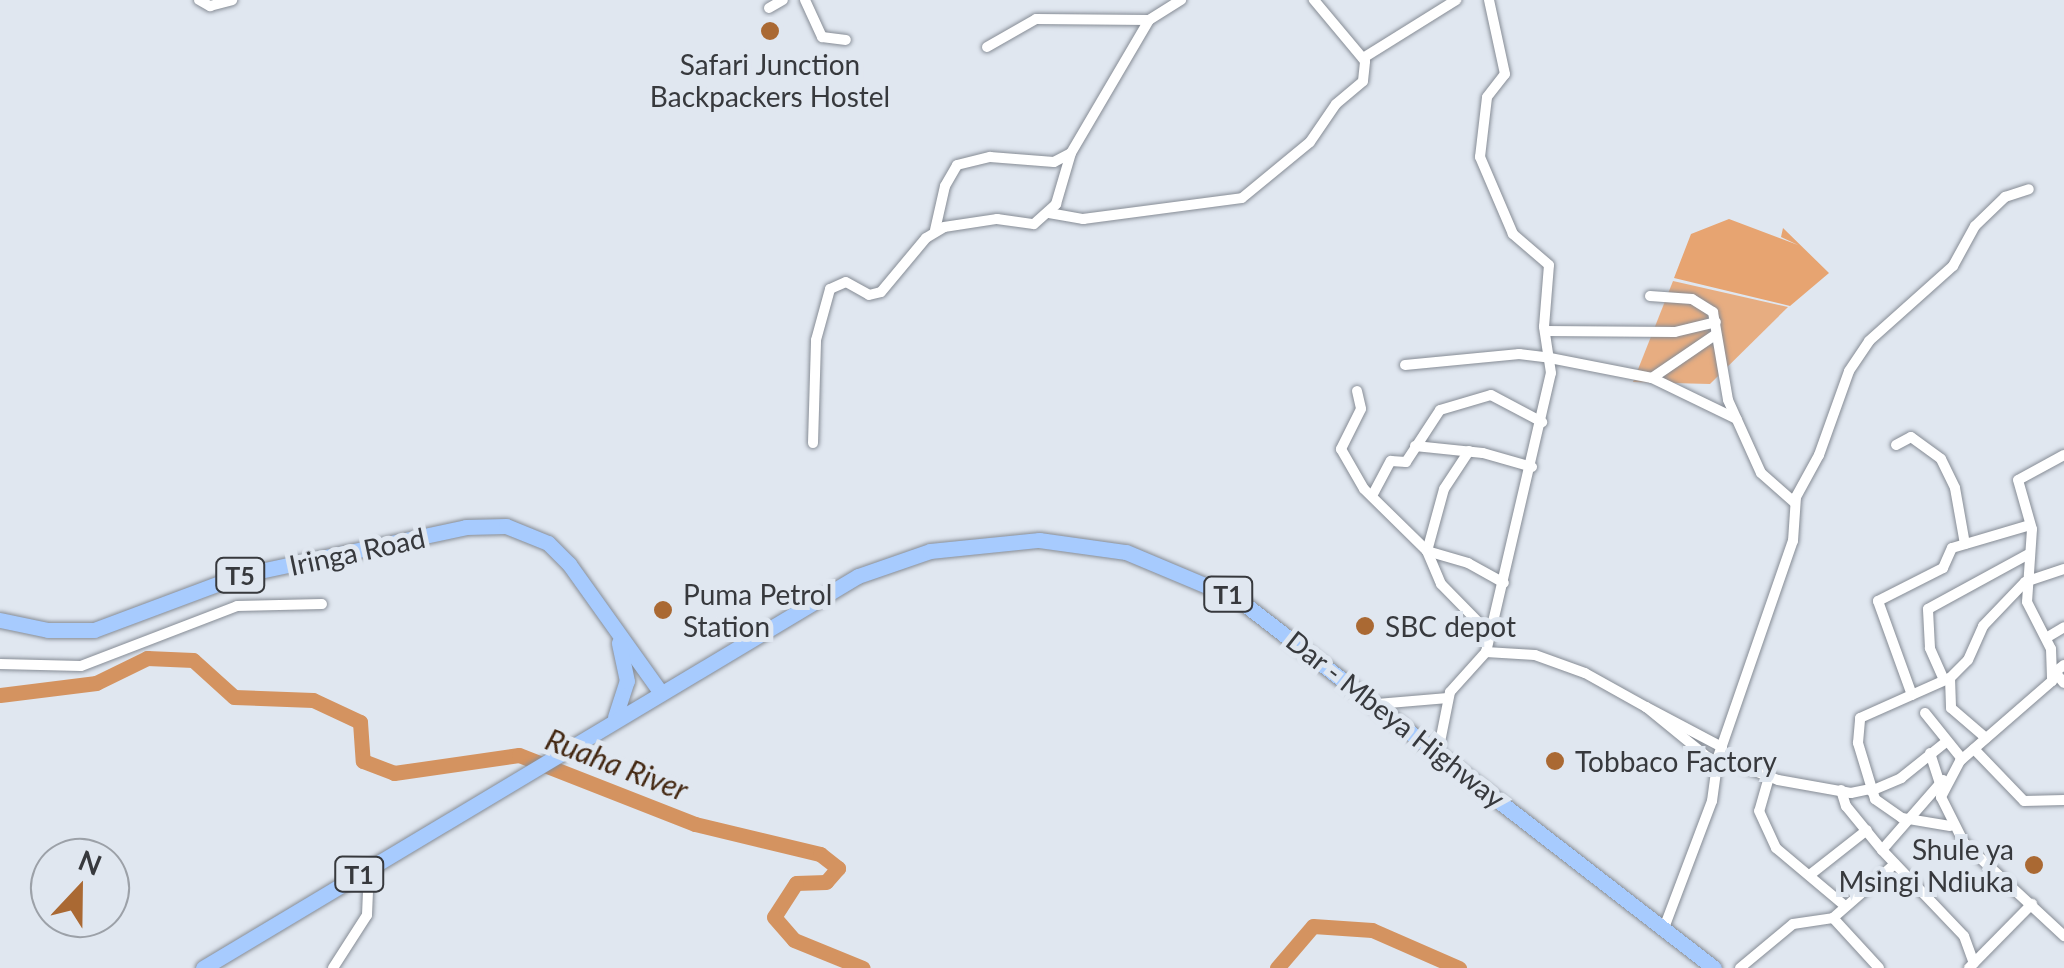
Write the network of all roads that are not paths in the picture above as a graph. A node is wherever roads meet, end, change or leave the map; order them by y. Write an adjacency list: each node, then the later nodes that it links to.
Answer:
1 (200, 0): 2 (street)
2 (232, 0)
3 (784, 0): 9 (street)
4 (805, 0): 11 (street)
5 (1181, 0): 10 (street)
6 (1314, 0): 13 (street)
7 (1456, 0): 13 (street)
8 (1489, 0): 20 (street)
9 (769, 8)
10 (1149, 20): 12 (street); 14 (street)
11 (846, 40)
12 (987, 47)
13 (1362, 58): 16 (street)
14 (1072, 153): 16 (street); 17 (street)
15 (2029, 189): 35 (street)
16 (1050, 213): 17 (street)
17 (936, 230): 28 (street)
18 (1650, 296): 19 (street)
19 (1716, 322): 20 (street); 21 (street)
20 (1545, 331): 22 (street)
21 (1715, 335): 24 (street); 26 (street)
22 (1550, 358): 23 (street); 24 (street); 27 (street)
23 (1405, 365)
24 (1652, 378): 26 (street)
25 (1357, 390): 34 (street)
26 (1737, 419): 35 (street)
27 (1542, 422): 30 (street); 33 (street)
28 (814, 443)
29 (1896, 445): 37 (street)
30 (1415, 446): 31 (street); 34 (street)
31 (1468, 451): 33 (street); 38 (street)
32 (2064, 455): 36 (street)
33 (1532, 467): 42 (street)
34 (1372, 496): 38 (street)
35 (1796, 503): 67 (street)
36 (2030, 525): 37 (street); 39 (street)
37 (1966, 544): 56 (street)
38 (1426, 551): 42 (street); 46 (street)
39 (2030, 554): 41 (street); 53 (street)
40 (2064, 568): 41 (street)
41 (2024, 582): 47 (street); 53 (street)
42 (1504, 583): 46 (street)
43 (322, 604): 50 (street)
44 (0, 620): 49 (highway, Iringa Road / T5)
45 (2064, 627): 47 (street)
46 (1490, 634): 48 (street)
47 (2046, 638): 51 (street)
48 (1486, 652): 57 (street); 59 (street)
49 (632, 661): 52 (highway); 55 (highway, T5); 61 (highway)
50 (0, 664)
51 (2059, 668): 54 (street); 62 (street)
52 (693, 672): 55 (highway, Dar - Mbeya Highway / T1); 58 (highway, Dar - Mbeya Highway / T1)
53 (1947, 679): 56 (street); 62 (street)
54 (2064, 683)
55 (653, 693): 61 (highway, T1)
56 (1912, 696): 72 (street)
57 (1448, 698): 58 (street); 65 (street)
58 (1377, 704): 65 (highway, Dar - Mbeya Highway / T1)
59 (1646, 707): 67 (street); 67 (street)
60 (1925, 713): 63 (street)
61 (614, 719): 81 (highway, T1)
62 (1986, 738): 64 (street)
63 (1947, 741): 66 (street); 68 (street)
64 (1974, 749): 68 (street); 74 (street)
65 (1438, 752): 86 (highway, Dar - Mbeya Highway / T1)
66 (1930, 753): 70 (street); 72 (street)
67 (1719, 756): 69 (street); 86 (street)
68 (1962, 759): 70 (street)
69 (1769, 777): 71 (street); 82 (street)
70 (1943, 780): 76 (street); 77 (street)
71 (1841, 790): 73 (street); 75 (street)
72 (1870, 790): 73 (street); 76 (street)
73 (1855, 793): 75 (street)
74 (2064, 800)
75 (1846, 806): 78 (street)
76 (1914, 819): 77 (street); 79 (street)
77 (1950, 826): 83 (street)
78 (1867, 830): 79 (street); 82 (street)
79 (1882, 850): 80 (street)
80 (1896, 864): 84 (street); 88 (street)
81 (369, 868): 89 (highway, T1); 90 (street)
82 (1811, 874): 84 (street)
83 (2032, 904): 87 (street); 88 (street)
84 (1844, 905): 85 (street)
85 (1833, 918): 92 (street); 93 (street)
86 (1664, 928): 91 (highway, Dar - Mbeya Highway / T1)
87 (2064, 936)
88 (1971, 965)
89 (203, 968)
90 (333, 968)
91 (1714, 968)
92 (1740, 968)
93 (1879, 968)

